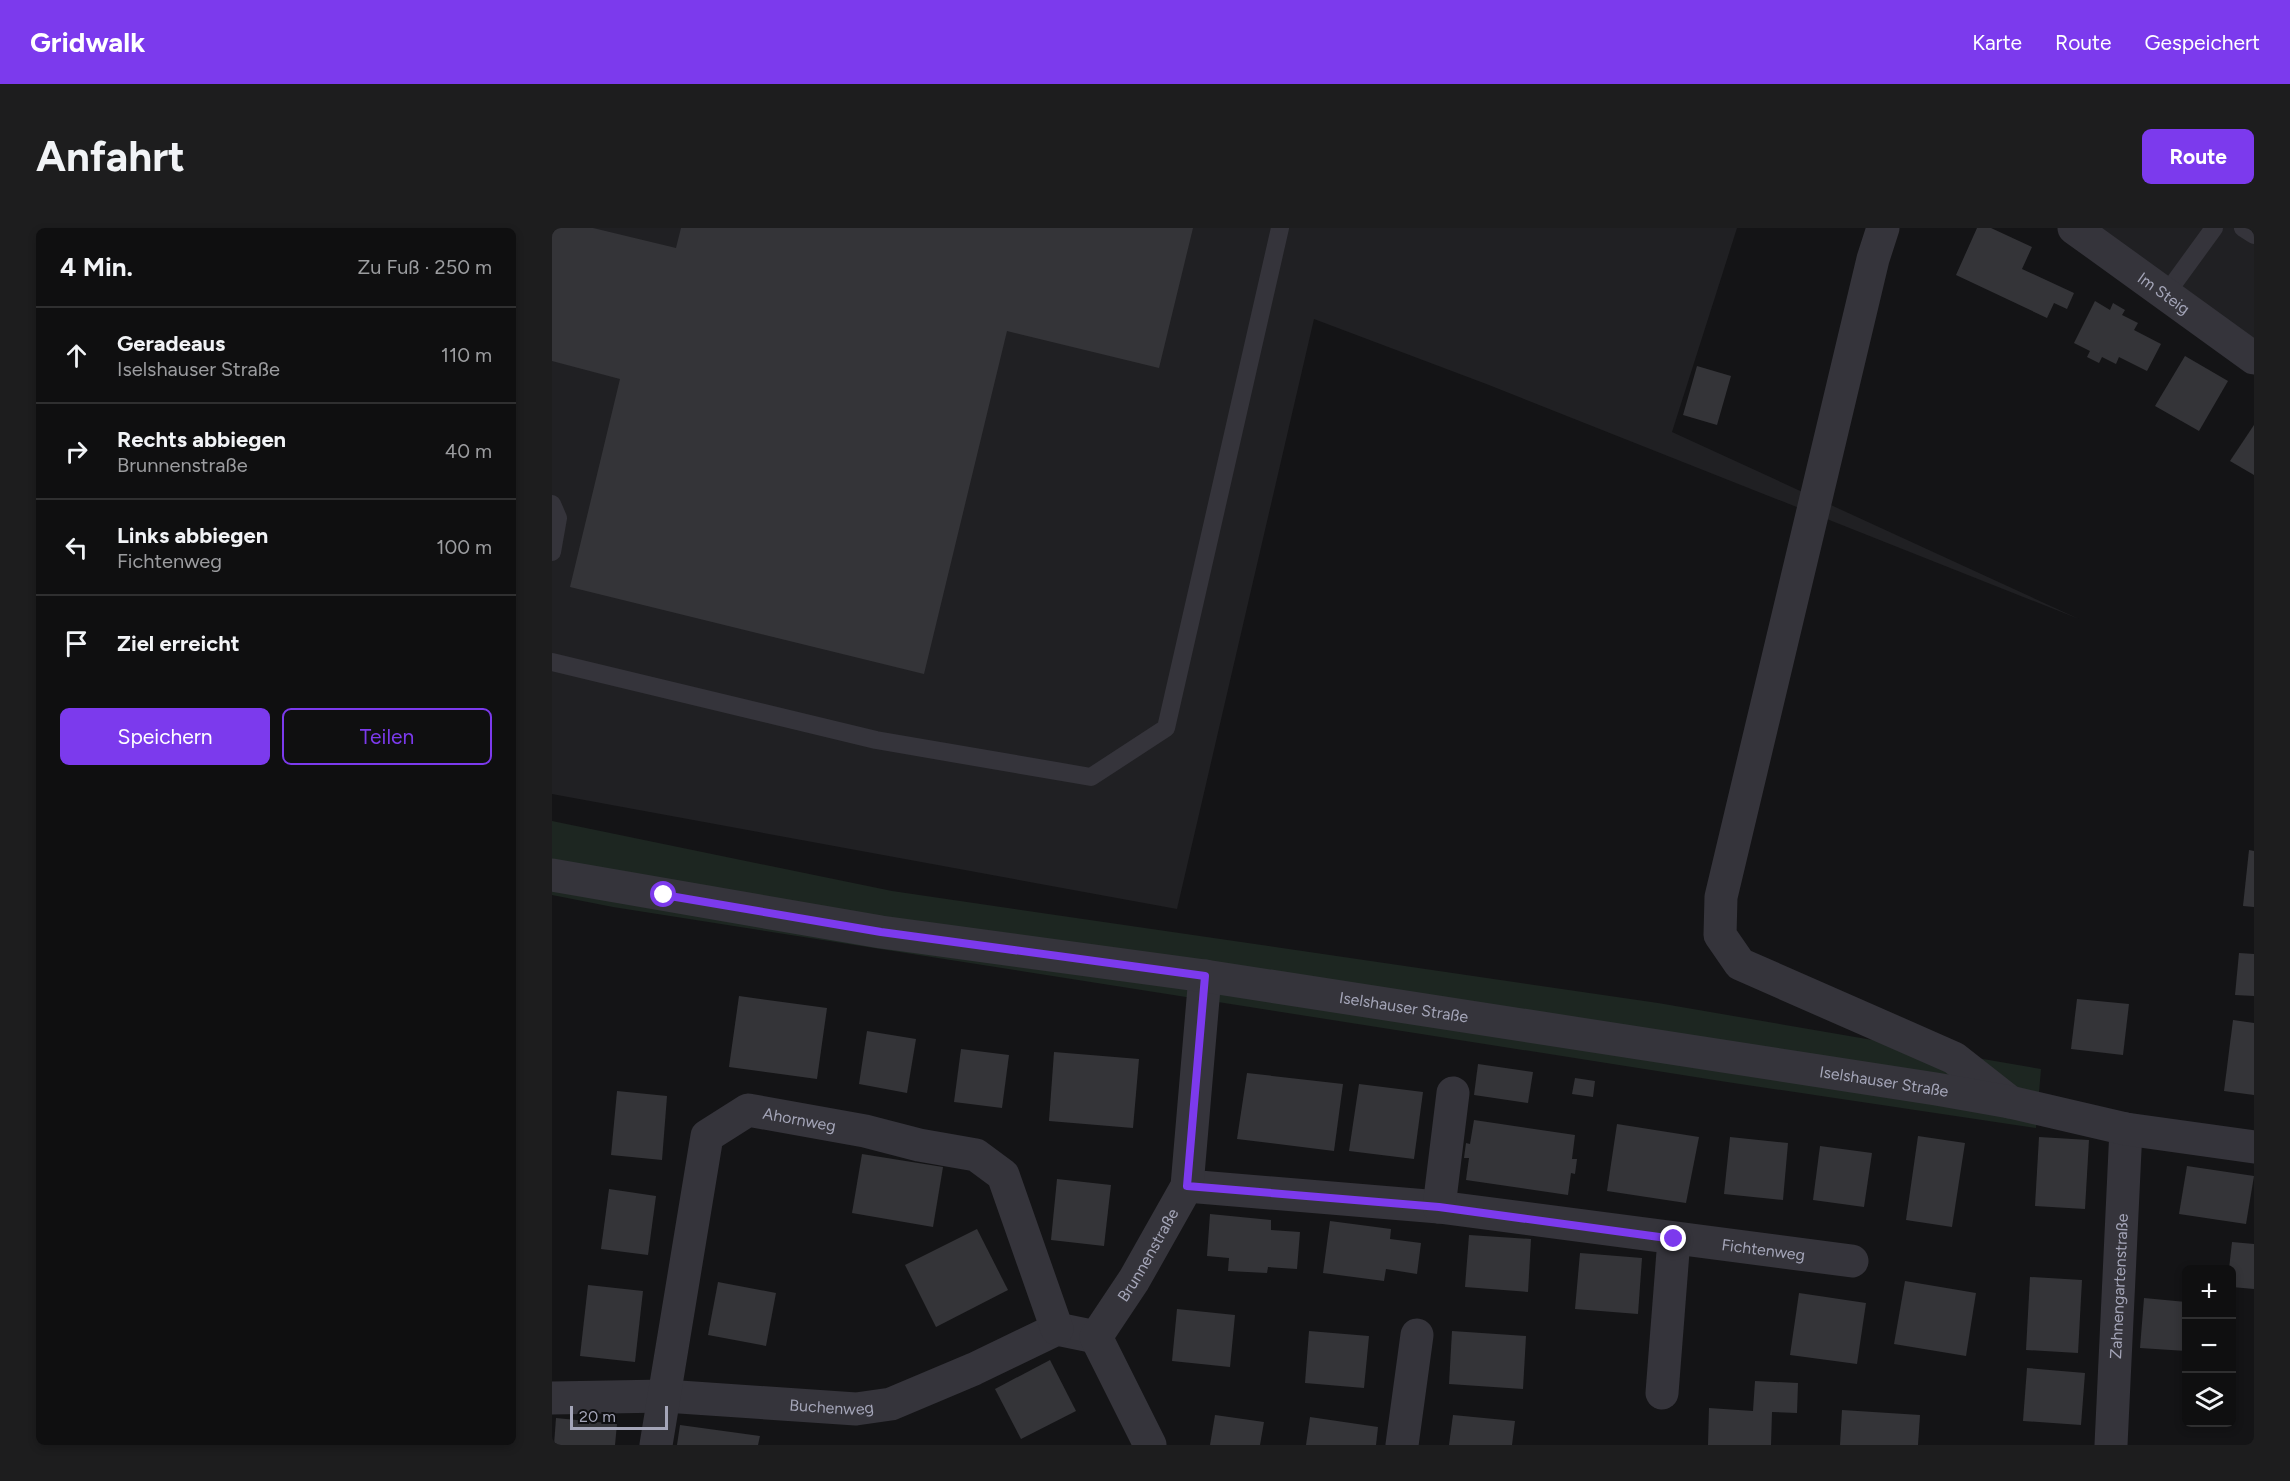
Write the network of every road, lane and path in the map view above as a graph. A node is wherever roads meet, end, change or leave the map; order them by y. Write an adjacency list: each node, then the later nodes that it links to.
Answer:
1 (1280, 228): 11 (lane)
2 (1883, 228): 15 (street)
3 (2074, 228): 7 (street, Im Steig)
4 (2214, 228): 7 (lane)
5 (2243, 228): 6 (lane)
6 (2254, 235)
7 (2166, 294): 8 (street, Im Steig)
8 (2254, 358)
9 (552, 504): 10 (lane)
10 (552, 552)
11 (552, 662)
12 (552, 875): 13 (street, Iselshauser Straße)
13 (1205, 976): 15 (street, Iselshauser Straße); 18 (street, Brunnenstraße)
14 (1453, 1093): 19 (street)
15 (2010, 1102): 16 (street, Iselshauser Straße)
16 (2126, 1129): 17 (street, Iselshauser Straße); 31 (street, Zahnengartenstraße)
17 (2254, 1147)
18 (1187, 1186): 19 (street, Fichtenweg); 24 (street, Brunnenstraße)
19 (1439, 1207): 20 (street, Fichtenweg)
20 (1674, 1239): 21 (street, Fichtenweg); 25 (street)
21 (1852, 1261)
22 (1057, 1329): 24 (street); 26 (street, Buchenweg); 26 (street, Ahornweg)
23 (1417, 1335): 30 (street)
24 (1096, 1337): 29 (street)
25 (1662, 1394)
26 (665, 1396): 27 (street, Buchenweg); 28 (street, Ahornweg)
27 (552, 1398)
28 (656, 1445)
29 (1149, 1445)
30 (1402, 1445)
31 (2111, 1445)

